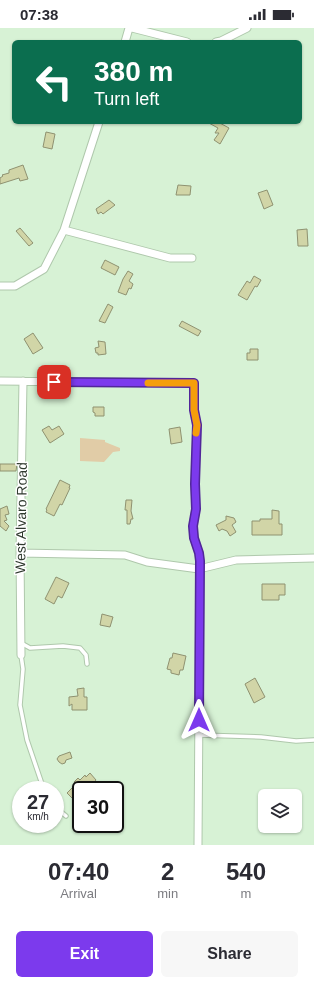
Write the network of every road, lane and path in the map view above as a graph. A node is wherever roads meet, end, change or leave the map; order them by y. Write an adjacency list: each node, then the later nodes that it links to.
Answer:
1 (131, 28): 3 (street); 4 (street)
2 (247, 28): 5 (street)
3 (126, 40)
4 (179, 40)
5 (223, 40)
6 (98, 124): 7 (street)
7 (64, 230): 8 (street); 9 (street)
8 (192, 258)
9 (0, 286)
10 (0, 381): 11 (street)
11 (23, 382): 12 (street, West Alvaro Road); 14 (street)
12 (20, 553): 14 (street); 15 (street, West Alvaro Road)
13 (314, 558): 14 (street)
14 (199, 569): 18 (street)
15 (21, 643): 16 (street, West Alvaro Road); 17 (lane)
16 (22, 655): 20 (lane)
17 (87, 664)
18 (199, 735): 19 (lane); 21 (street)
19 (314, 740)
20 (41, 781)
21 (198, 845)

